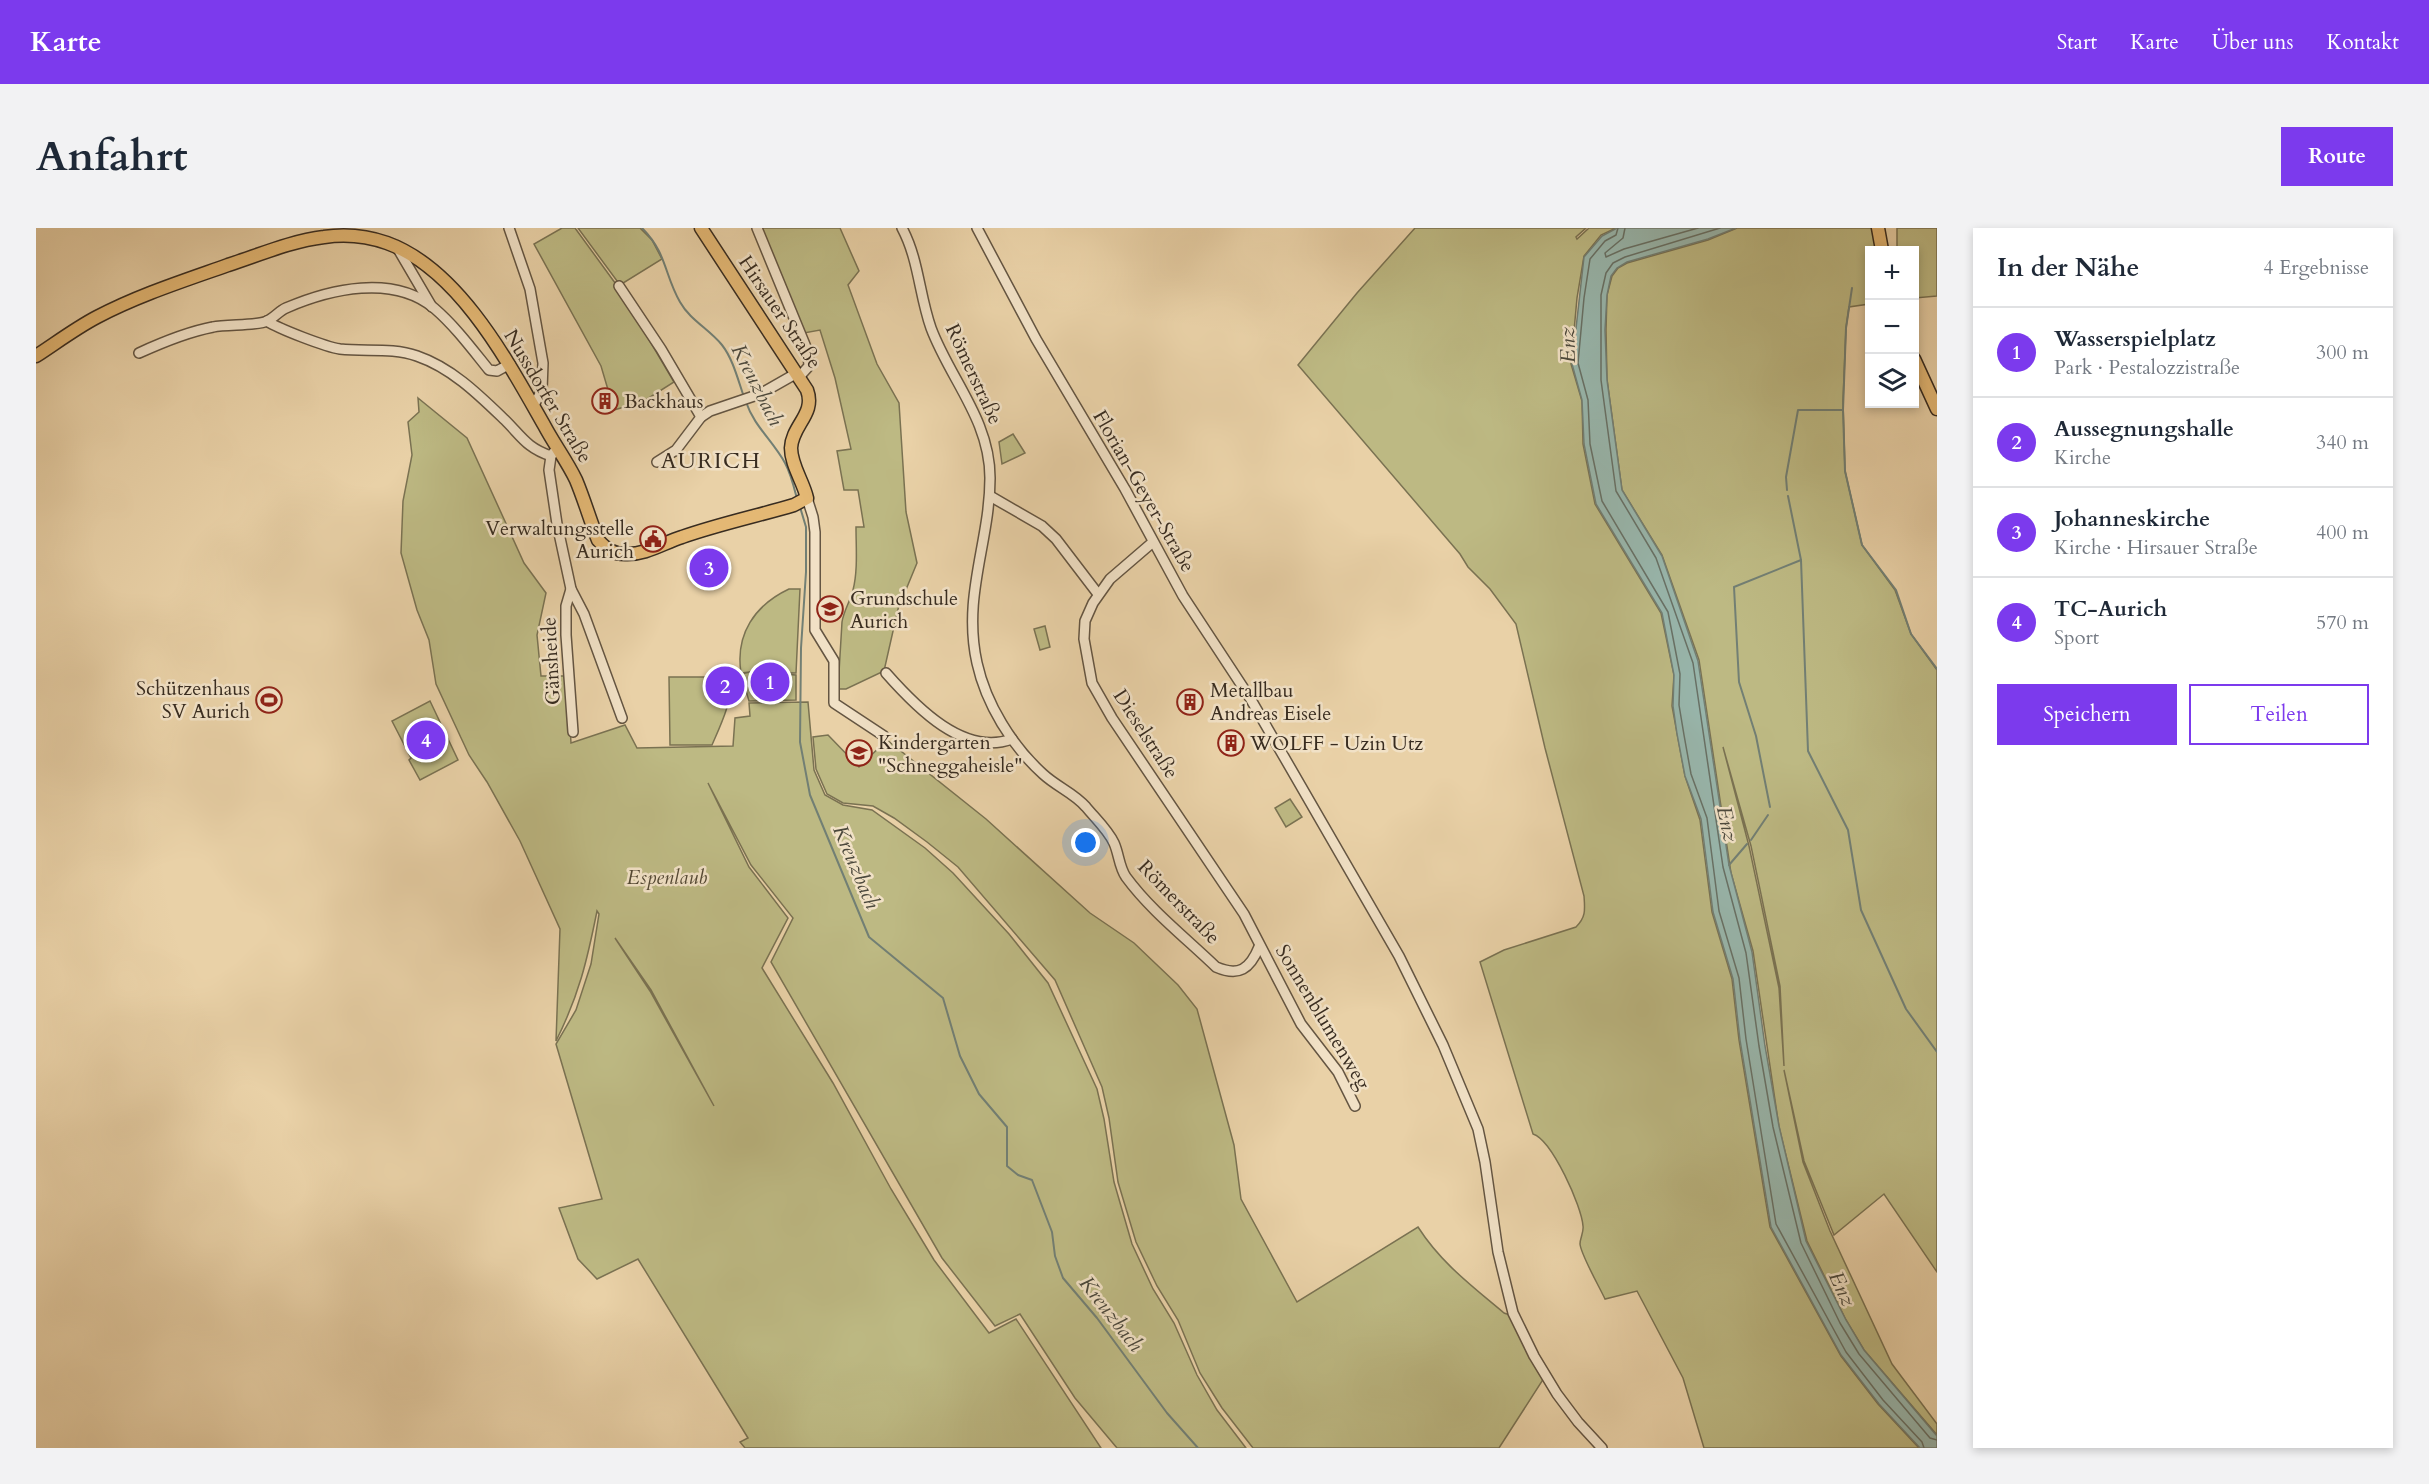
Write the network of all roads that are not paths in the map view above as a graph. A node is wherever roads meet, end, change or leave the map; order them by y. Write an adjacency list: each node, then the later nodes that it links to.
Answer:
1 (509, 228): 17 (street)
2 (701, 228): 16 (main road, Hirsauer Straße)
3 (758, 228): 16 (street)
4 (902, 228): 22 (street, Römerstraße)
5 (976, 228): 24 (street, Florian-Geyer-Straße)
6 (1878, 228): 7 (main road)
7 (1881, 246)
8 (401, 252): 10 (street); 13 (main road, Nussdorfer Straße); 14 (main road, Nussdorfer Straße)
9 (619, 286): 19 (street)
10 (432, 307): 11 (street); 14 (street)
11 (267, 321): 12 (street); 20 (street)
12 (140, 353)
13 (36, 356)
14 (510, 364): 17 (main road, Nussdorfer Straße)
15 (1919, 370): 18 (main road)
16 (798, 374): 19 (street); 23 (main road, Hirsauer Straße)
17 (533, 407): 20 (main road, Nussdorfer Straße)
18 (1937, 409)
19 (701, 417): 21 (street)
20 (554, 452): 23 (main road, Nussdorfer Straße); 25 (street)
21 (657, 462)
22 (990, 496): 26 (street); 31 (street, Römerstraße)
23 (802, 501): 30 (street)
24 (1153, 542): 26 (street, Dieselstraße); 34 (street, Florian-Geyer-Straße)
25 (572, 589): 28 (street); 29 (street, Gänsheide)
26 (1098, 594): 32 (street, Dieselstraße)
27 (886, 673): 31 (street)
28 (622, 718)
29 (573, 732)
30 (884, 736)
31 (1012, 739): 32 (street, Römerstraße)
32 (1259, 947): 33 (street, Sonnenblumenweg)
33 (1355, 1106)
34 (1602, 1448)

